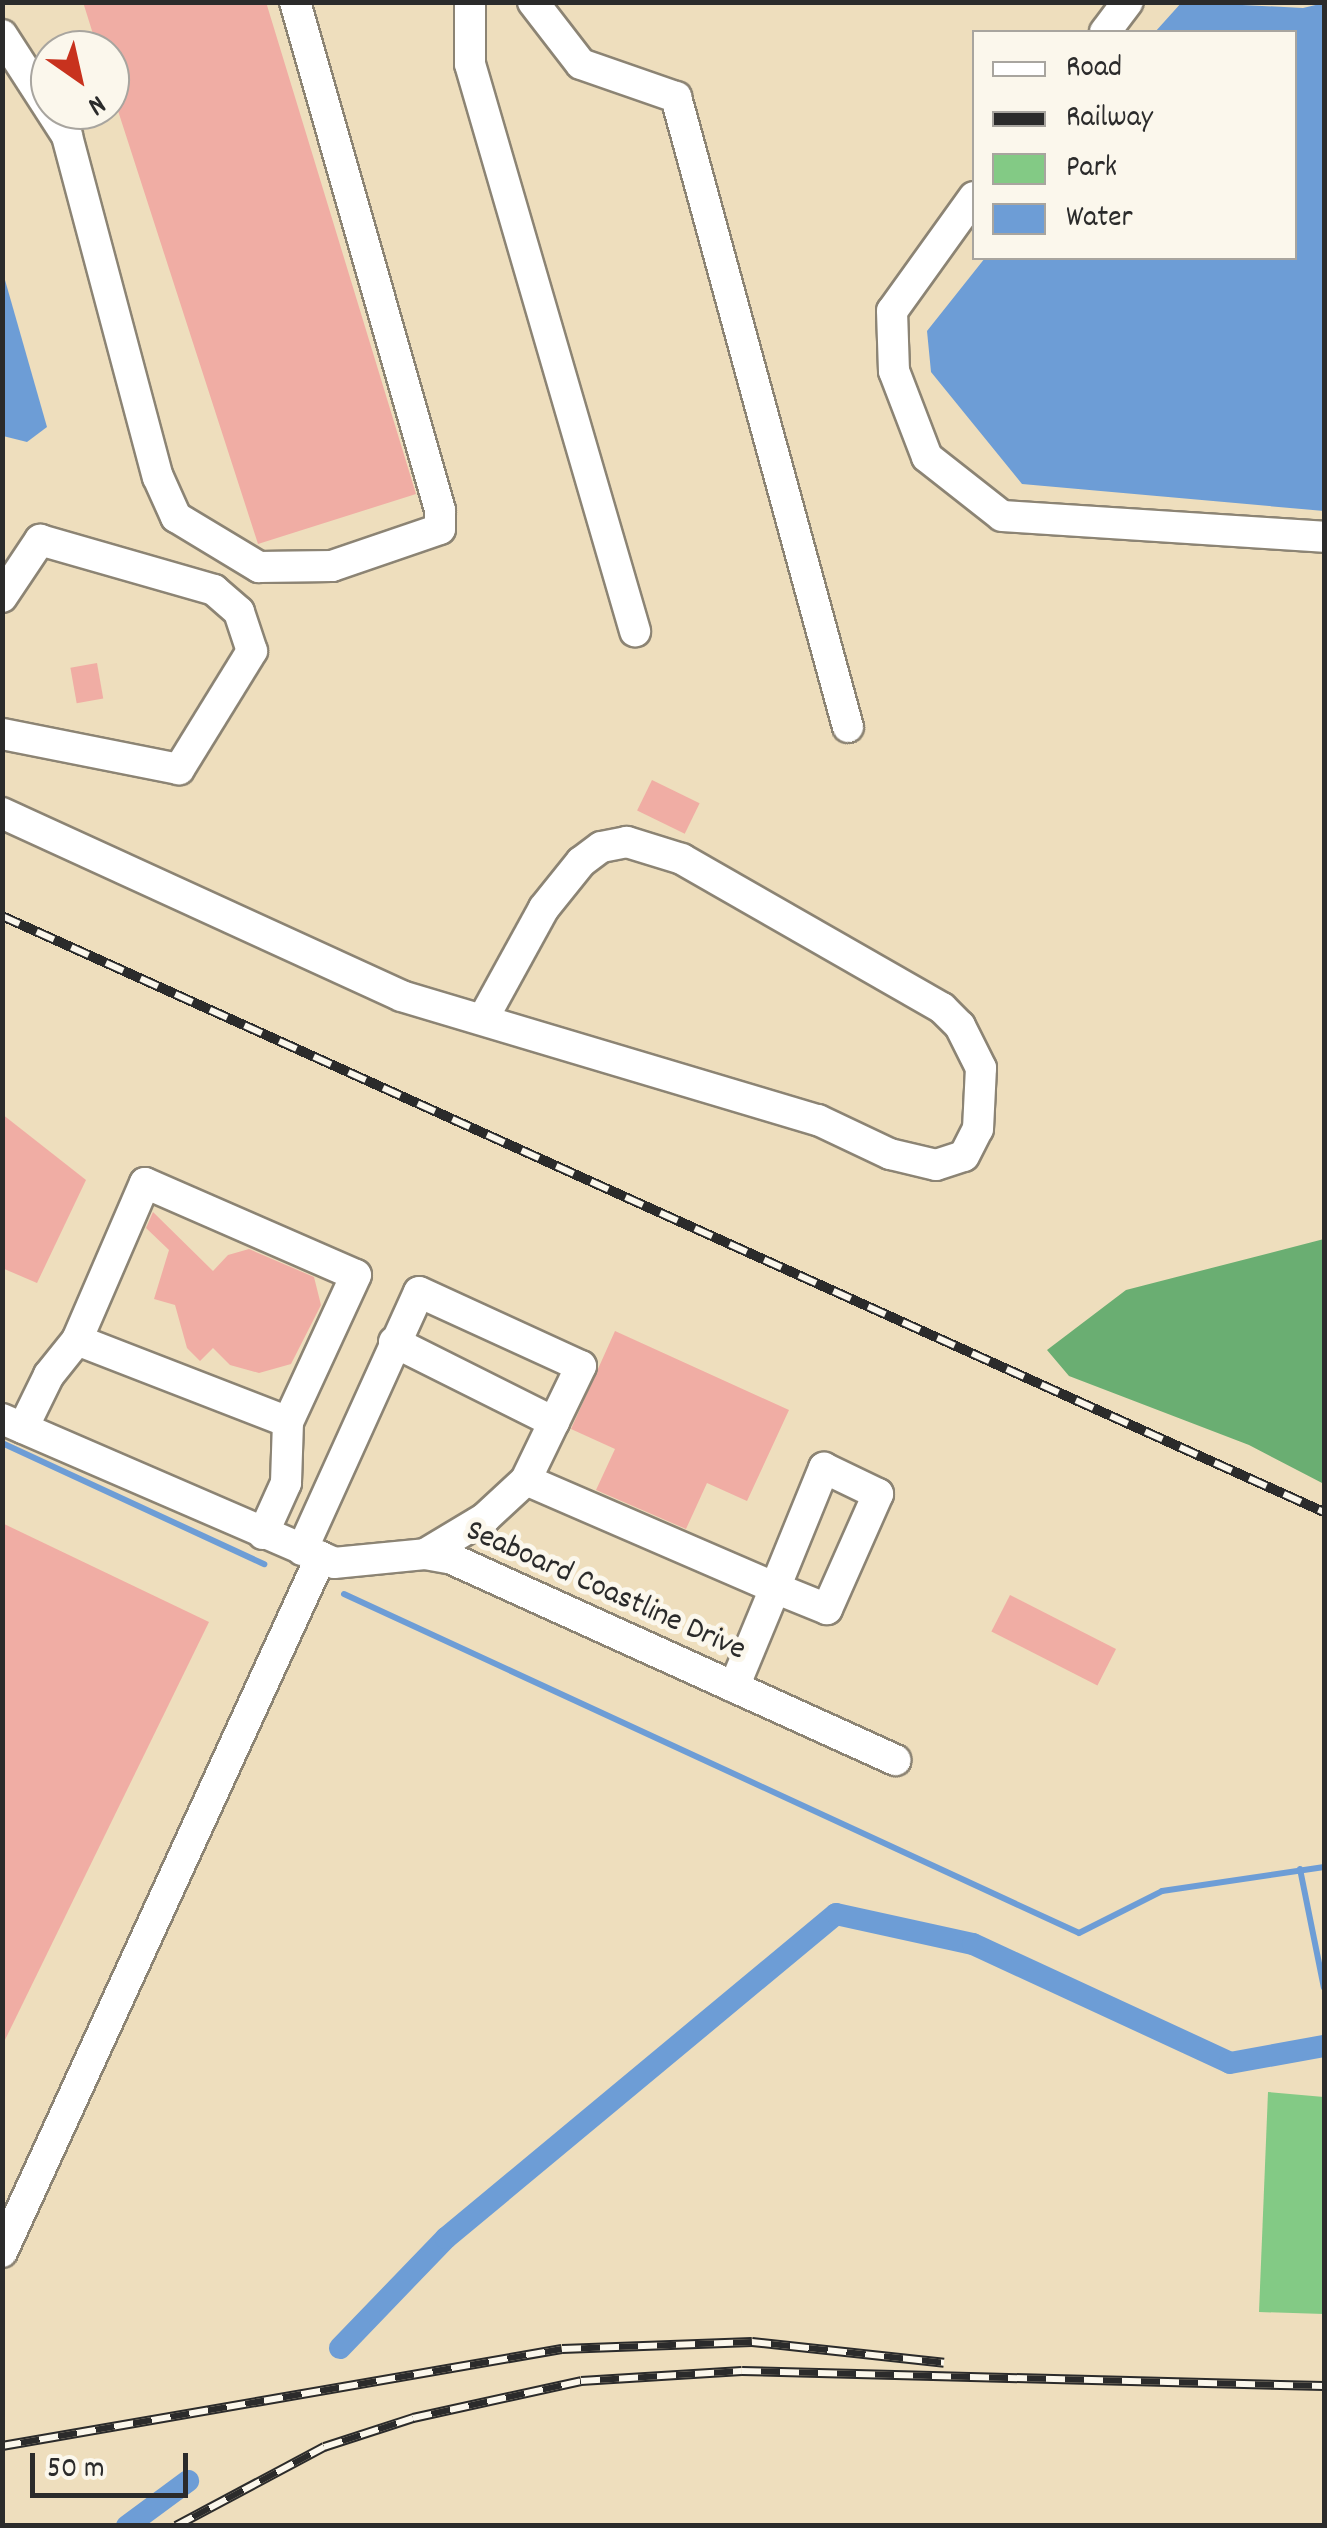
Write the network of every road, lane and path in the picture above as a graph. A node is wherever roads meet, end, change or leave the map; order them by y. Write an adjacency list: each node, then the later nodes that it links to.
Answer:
1 (295, 2): 6 (street)
2 (470, 2): 10 (street)
3 (534, 2): 11 (street)
4 (1128, 2): 5 (street)
5 (1106, 30)
6 (2, 35)
7 (972, 200): 8 (street)
8 (1324, 537)
9 (2, 597): 12 (street)
10 (635, 631)
11 (848, 727)
12 (2, 734)
13 (2, 813): 14 (street)
14 (484, 1017): 14 (street)
15 (77, 1340): 17 (street); 17 (street); 19 (street)
16 (394, 1342): 18 (street); 18 (street); 22 (street)
17 (288, 1422): 21 (street)
18 (554, 1422): 20 (street)
19 (13, 1423): 21 (street, Seaboard Coastline Drive)
20 (526, 1480): 23 (street); 24 (street)
21 (263, 1534): 22 (street, Seaboard Coastline Drive)
22 (311, 1554): 23 (street, Seaboard Coastline Drive); 26 (street)
23 (426, 1554): 24 (street, Seaboard Coastline Drive)
24 (734, 1686): 25 (street, Seaboard Coastline Drive)
25 (896, 1760)
26 (2, 2252)

